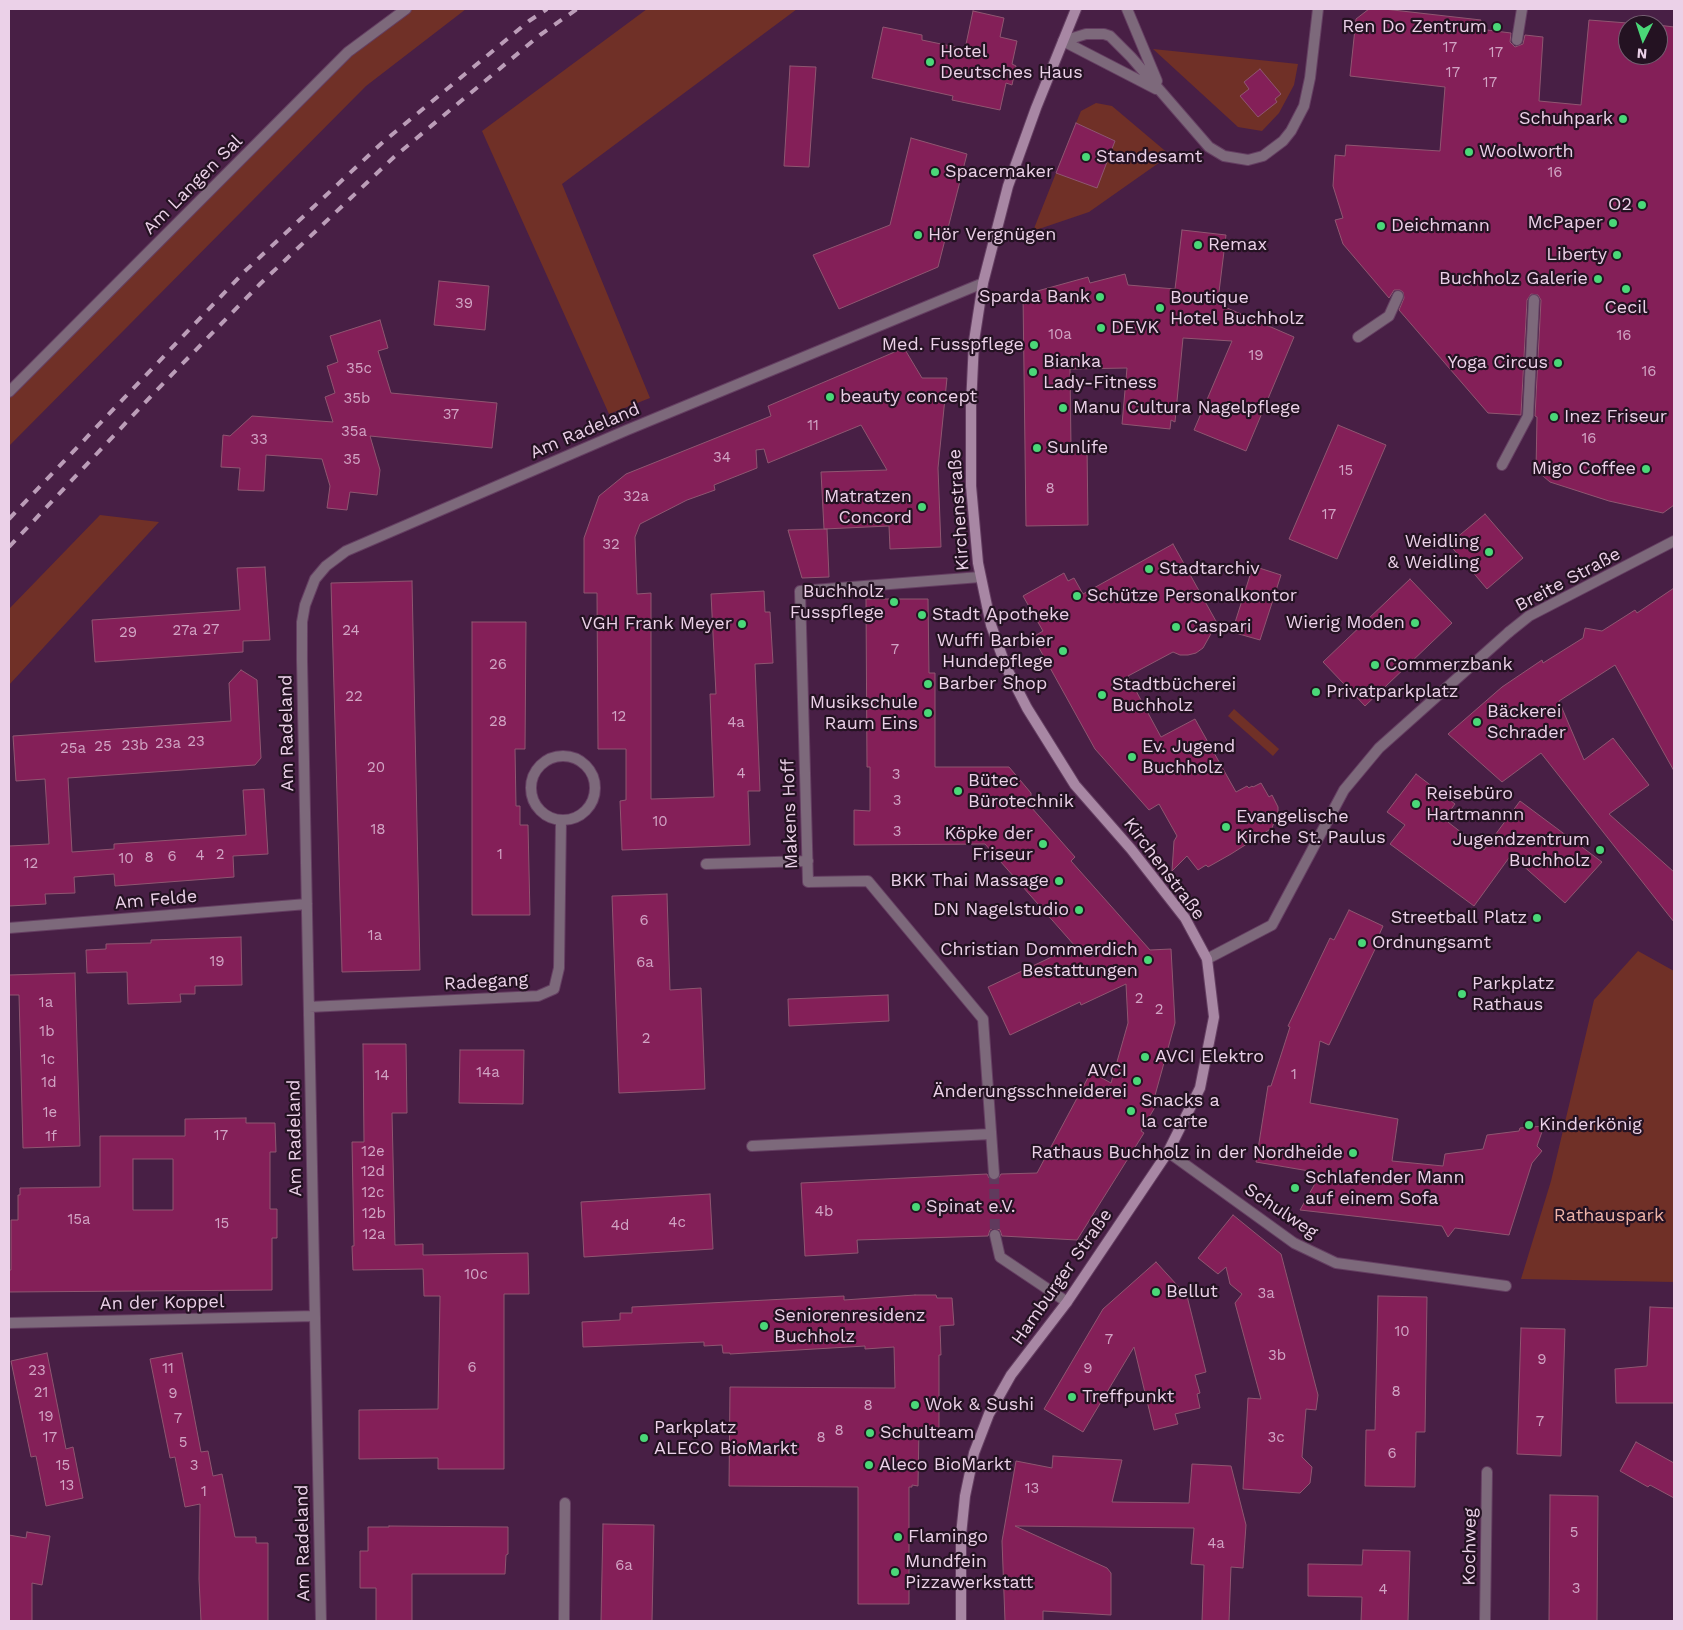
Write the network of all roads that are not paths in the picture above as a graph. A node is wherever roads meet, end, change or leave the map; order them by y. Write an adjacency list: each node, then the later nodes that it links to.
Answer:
1 (406, 9): 13 (street, Am Langen Sal)
2 (1076, 9): 7 (main road, Kirchenstraße)
3 (1127, 9): 8 (street)
4 (1318, 9): 8 (street)
5 (1522, 9): 6 (street)
6 (1518, 40)
7 (1063, 41): 8 (street); 8 (street); 9 (main road, Kirchenstraße)
8 (1161, 92)
9 (982, 283): 16 (main road, Kirchenstraße); 20 (street, Am Radeland)
10 (1398, 296): 12 (street)
11 (1534, 300): 14 (street)
12 (1358, 337)
13 (9, 392)
14 (1502, 465)
15 (1674, 541): 22 (street, Breite Straße)
16 (980, 577): 18 (street, Makens Hoff); 22 (main road, Kirchenstraße)
17 (561, 820): 17 (street); 23 (street, Radegang)
18 (808, 861): 19 (street); 24 (street, Makens Hoff)
19 (706, 864)
20 (307, 904): 21 (street, Am Felde); 23 (street, Am Radeland)
21 (9, 928)
22 (1207, 958): 26 (main road, Hamburger Straße)
23 (309, 1007): 31 (street, Am Radeland)
24 (991, 1134): 25 (street); 27 (street, Makens Hoff)
25 (752, 1146)
26 (1168, 1152): 29 (street, Schulweg); 30 (main road, Hamburger Straße)
27 (994, 1174)
28 (995, 1235): 30 (street)
29 (1506, 1286)
30 (1067, 1302): 37 (main road, Hamburger Straße)
31 (315, 1316): 32 (street, An der Koppel); 35 (street, Am Radeland)
32 (9, 1323)
33 (1486, 1472): 38 (street, Kochweg)
34 (566, 1503): 36 (street)
35 (321, 1621)
36 (564, 1621)
37 (961, 1621)
38 (1485, 1621)

